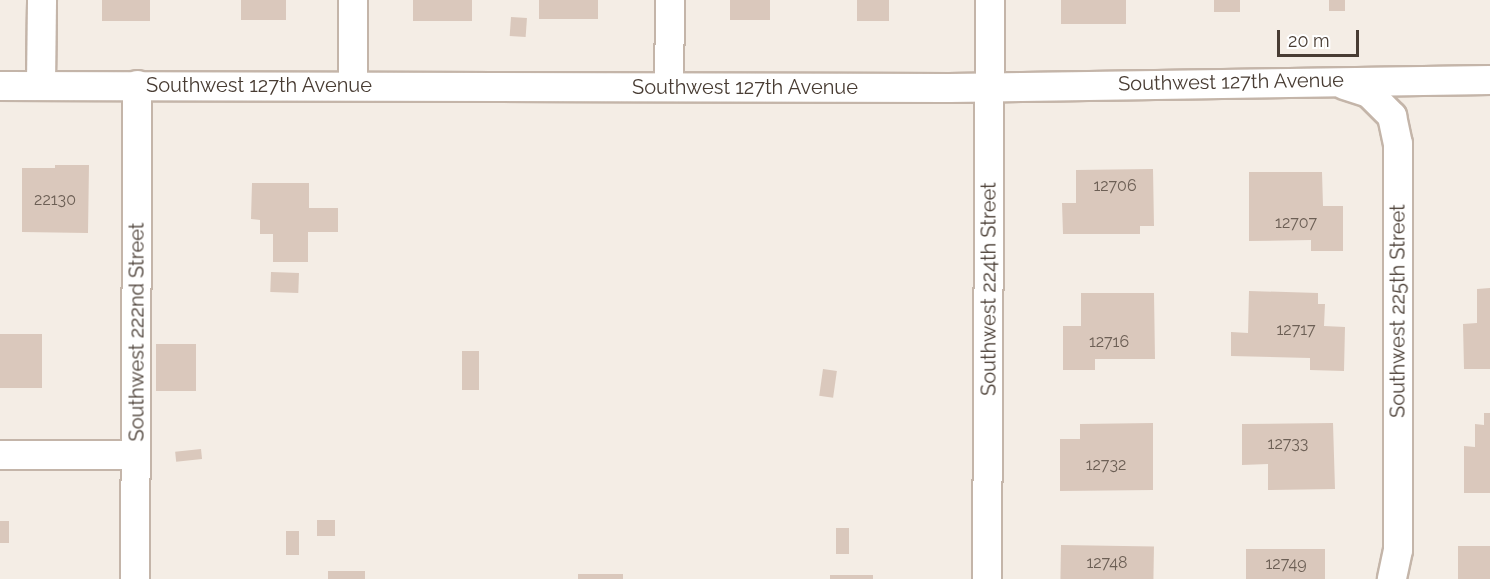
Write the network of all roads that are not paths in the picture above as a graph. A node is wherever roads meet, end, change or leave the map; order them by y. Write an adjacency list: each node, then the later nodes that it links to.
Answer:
1 (42, 0): 7 (street)
2 (353, 0): 10 (street)
3 (670, 0): 12 (street)
4 (990, 0): 11 (street, Southwest 224th Street)
5 (1330, 80): 6 (street, Southwest 127th Avenue); 11 (street, Southwest 127th Avenue); 17 (street, Southwest 225th Street)
6 (1490, 80)
7 (41, 84): 8 (street, Southwest 127th Avenue); 9 (street, Southwest 127th Avenue)
8 (138, 85): 10 (street, Southwest 127th Avenue); 14 (street, Southwest 222nd Street)
9 (0, 86)
10 (353, 86): 12 (street, Southwest 127th Avenue)
11 (990, 86): 12 (street, Southwest 127th Avenue); 16 (street, Southwest 224th Street)
12 (669, 87)
13 (0, 455): 14 (street)
14 (136, 455): 15 (street, Southwest 222nd Street)
15 (135, 579)
16 (987, 579)
17 (1392, 579)

